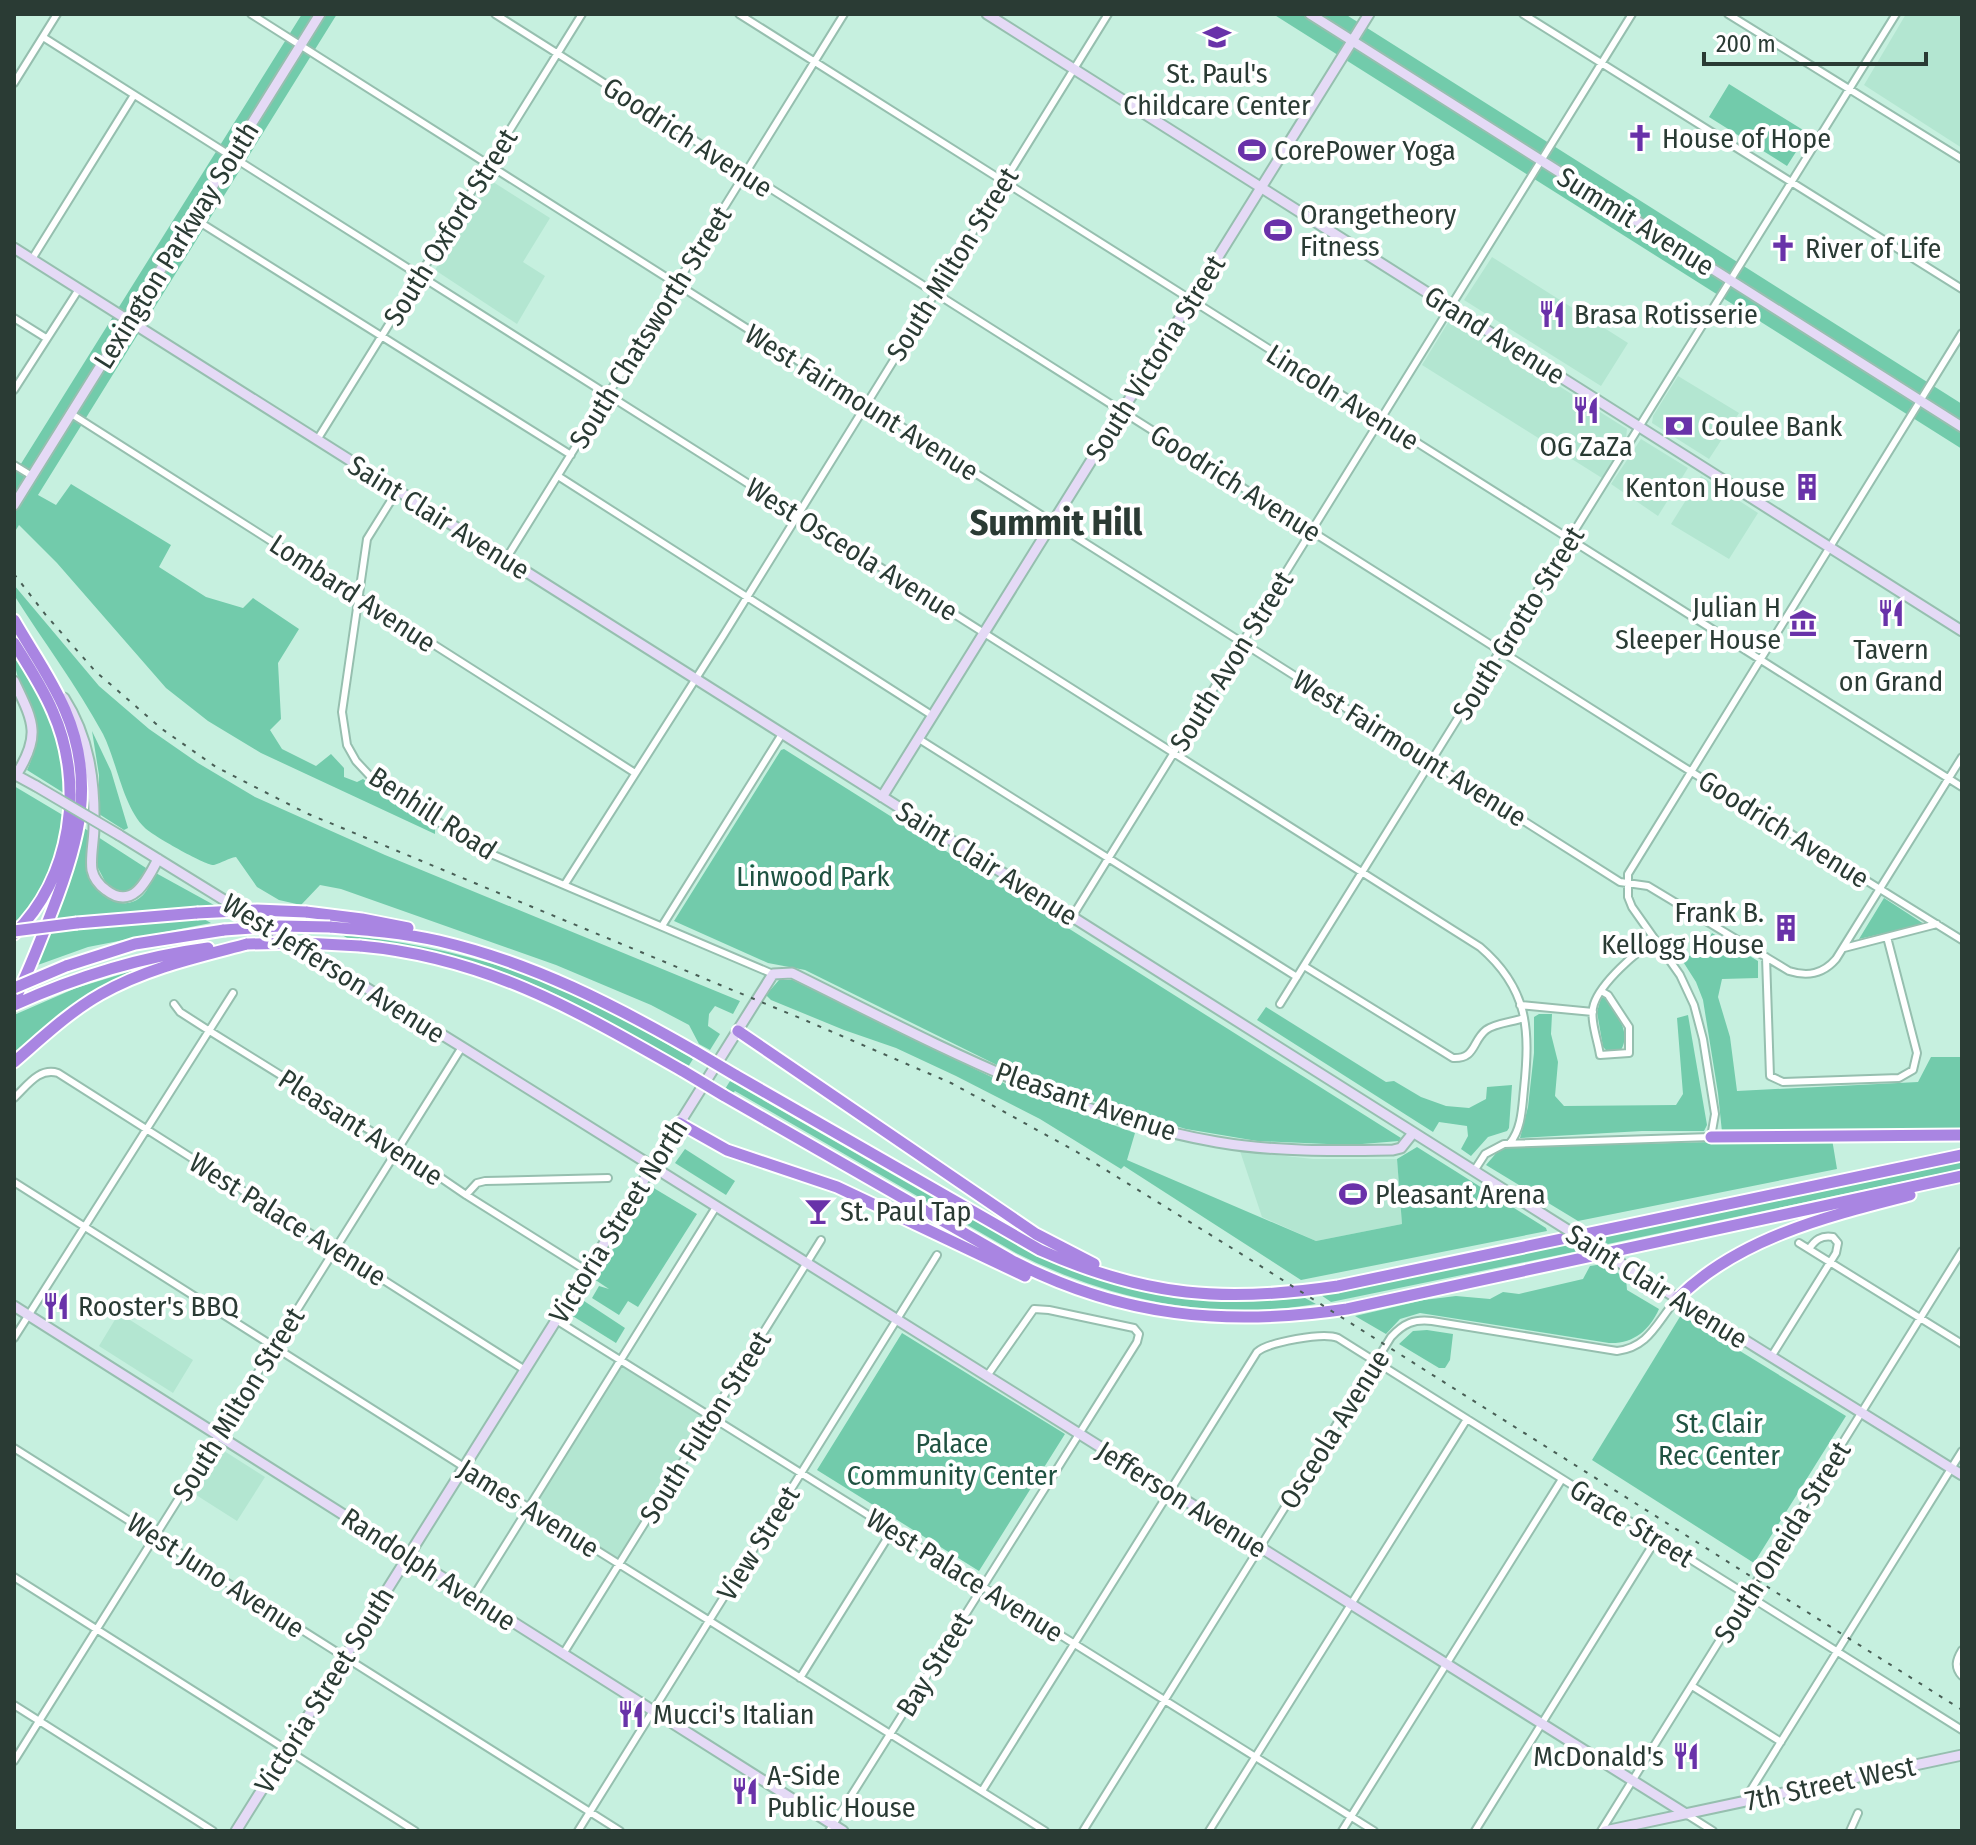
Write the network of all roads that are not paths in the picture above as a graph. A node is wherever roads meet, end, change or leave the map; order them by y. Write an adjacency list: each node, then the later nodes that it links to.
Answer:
1 (57, 14): 16 (street)
2 (251, 14): 18 (street, West Fairmount Avenue)
3 (320, 14): 18 (street, Lexington Parkway South)
4 (495, 14): 19 (street, Goodrich Avenue)
5 (582, 14): 19 (street, South Oxford Street)
6 (739, 14): 20 (street, Lincoln Avenue)
7 (844, 14): 20 (street, South Chatsworth Street)
8 (987, 14): 22 (street, Grand Avenue)
9 (1108, 14): 22 (street, South Milton Street)
10 (1310, 14): 17 (street, Summit Avenue)
11 (1369, 14): 17 (street, South Victoria Street)
12 (1523, 14): 21 (street)
13 (1632, 14): 21 (street, South Avon Street)
14 (1728, 14): 24 (street)
15 (1896, 14): 24 (street, South Grotto Street)
16 (43, 37): 23 (street); 25 (street, West Osceola Avenue)
17 (1353, 41): 28 (street, Summit Avenue); 33 (street, South Victoria Street)
18 (301, 45): 26 (street, Lexington Parkway South); 29 (street, West Fairmount Avenue)
19 (558, 53): 29 (street, South Oxford Street); 30 (street, Goodrich Avenue)
20 (814, 62): 30 (street, South Chatsworth Street); 31 (street, Lincoln Avenue)
21 (1602, 64): 28 (street, South Avon Street); 32 (street)
22 (1073, 68): 31 (street, South Milton Street); 33 (street, Grand Avenue)
23 (14, 83)
24 (1850, 89): 27 (street); 32 (street, South Grotto Street)
25 (134, 95): 26 (street, West Osceola Avenue); 36 (street)
26 (232, 155): 34 (street, Lexington Parkway South); 37 (street, West Osceola Avenue)
27 (1962, 159)
28 (1541, 161): 38 (street, Summit Avenue); 44 (street, South Avon Street)
29 (488, 165): 37 (street, South Oxford Street); 39 (street, West Fairmount Avenue)
30 (745, 173): 39 (street, South Chatsworth Street); 42 (street, Goodrich Avenue)
31 (1003, 181): 42 (street, South Milton Street); 43 (street, Lincoln Avenue)
32 (1792, 182): 38 (street, South Grotto Street); 41 (street)
33 (1262, 188): 43 (street, South Victoria Street); 44 (street, Grand Avenue)
34 (193, 218): 46 (street, Lexington Parkway South); 48 (street)
35 (14, 248): 36 (street, Saint Clair Avenue)
36 (32, 259): 40 (street, Saint Clair Avenue)
37 (420, 275): 48 (street, South Oxford Street); 51 (street, West Osceola Avenue)
38 (1731, 280): 52 (street, Summit Avenue); 57 (street, South Grotto Street)
39 (676, 284): 51 (street, South Chatsworth Street); 53 (street, West Fairmount Avenue)
40 (79, 289): 46 (street, Saint Clair Avenue); 49 (street)
41 (1962, 289)
42 (934, 292): 53 (street, South Milton Street); 54 (street, Goodrich Avenue)
43 (1191, 301): 54 (street, South Victoria Street); 56 (street, Lincoln Avenue)
44 (1451, 307): 56 (street, South Avon Street); 57 (street, Grand Avenue)
45 (14, 318): 49 (street)
46 (129, 321): 55 (street, Lexington Parkway South); 59 (street, Saint Clair Avenue)
47 (1962, 333): 52 (street)
48 (383, 335): 59 (street, South Oxford Street); 60 (street)
49 (46, 338): 50 (street)
50 (14, 390)
51 (609, 394): 60 (street, South Chatsworth Street); 66 (street, West Osceola Avenue)
52 (1921, 400): 58 (street, Summit Avenue); 70 (street)
53 (864, 404): 66 (street, South Milton Street); 67 (street, West Fairmount Avenue)
54 (1122, 411): 67 (street, South Victoria Street); 68 (street, Goodrich Avenue)
55 (70, 413): 62 (street, Lexington Parkway South); 73 (street, Lombard Avenue)
56 (1380, 420): 68 (street, South Avon Street); 69 (street, Lincoln Avenue)
57 (1640, 426): 69 (street, South Grotto Street); 70 (street, Grand Avenue)
58 (1962, 427)
59 (317, 440): 64 (street, Saint Clair Avenue)
60 (571, 455): 63 (street, South Chatsworth Street)
61 (14, 465): 62 (street)
62 (32, 476): 65 (street, Lexington Parkway South)
63 (558, 476): 71 (street, South Chatsworth Street); 72 (street)
64 (397, 491): 71 (street, Saint Clair Avenue); 73 (street, Benhill Road)
65 (14, 505)
66 (797, 514): 72 (street, South Milton Street); 76 (street, West Osceola Avenue)
67 (1054, 523): 76 (street, South Victoria Street); 77 (street, West Fairmount Avenue)
68 (1312, 531): 77 (street, South Avon Street); 79 (street, Goodrich Avenue)
69 (1569, 540): 79 (street, South Grotto Street); 80 (street, Lincoln Avenue)
70 (1829, 546): 75 (street, Grand Avenue); 80 (street)
71 (506, 559): 81 (street, Saint Clair Avenue)
72 (747, 596): 81 (street, South Milton Street); 83 (street)
73 (357, 597): 90 (street, Lombard Avenue); 99 (street, Benhill Road)
74 (14, 620): 95 (street); 118 (highway)
75 (1962, 631)
76 (985, 633): 83 (street, South Victoria Street); 86 (street, West Osceola Avenue)
77 (1243, 642): 86 (street, South Avon Street); 88 (street, West Fairmount Avenue)
78 (14, 643): 104 (highway)
79 (1500, 650): 88 (street, South Grotto Street); 89 (street, Goodrich Avenue)
80 (1759, 658): 89 (street); 92 (street, Lincoln Avenue)
81 (696, 678): 84 (street, Saint Clair Avenue); 90 (street, South Milton Street)
82 (14, 681): 91 (street)
83 (933, 716): 85 (street, South Victoria Street)
84 (782, 734): 94 (street, Saint Clair Avenue); 103 (street)
85 (919, 739): 94 (street, South Victoria Street); 96 (street)
86 (1174, 753): 96 (street, South Avon Street); 97 (street, West Osceola Avenue)
87 (1962, 757): 92 (street)
88 (1432, 761): 97 (street, South Grotto Street); 98 (street, West Fairmount Avenue)
89 (1690, 770): 98 (street); 100 (street, Goodrich Avenue)
90 (635, 773): 99 (street, South Milton Street)
91 (15, 774): 95 (street, West Jefferson Avenue, bridge)
92 (1949, 779): 93 (street, Lincoln Avenue); 100 (street)
93 (1962, 787)
94 (882, 797): 101 (street, Saint Clair Avenue)
95 (158, 859): 126 (street, West Jefferson Avenue)
96 (1108, 859): 101 (street, South Avon Street); 114 (street)
97 (1363, 873): 112 (street, South Grotto Street); 121 (street, West Osceola Avenue)
98 (1627, 883): 107 (street); 111 (street, West Fairmount Avenue)
99 (565, 884): 103 (street, Benhill Road)
100 (1879, 889): 102 (street, Goodrich Avenue); 110 (street)
101 (1072, 917): 131 (street, Saint Clair Avenue)
102 (1937, 924): 105 (street); 106 (street, Goodrich Avenue)
103 (662, 926): 113 (street, Benhill Road)
104 (14, 933): 109 (highway, bridge)
105 (1887, 937): 110 (street); 111 (street)
106 (1962, 940)
107 (1655, 941): 116 (street); 133 (street)
108 (247, 944): 118 (highway); 127 (highway); 155 (highway, bridge)
109 (462, 947): 115 (highway, bridge); 154 (highway, bridge)
110 (1843, 948): 111 (street, West Fairmount Avenue)
111 (1766, 957)
112 (1304, 966): 114 (street, South Grotto Street); 123 (street)
113 (773, 974): 125 (street, Victoria Street North); 131 (street, Pleasant Avenue)
114 (1297, 977): 120 (street)
115 (14, 988)
116 (1601, 991): 122 (street); 122 (street)
117 (233, 993): 124 (street)
118 (14, 1003)
119 (174, 1004): 124 (street, Pleasant Avenue)
120 (1280, 1004)
121 (1520, 1005): 122 (street); 123 (street, West Osceola Avenue)
122 (1593, 1012)
123 (1524, 1018): 134 (street, West Osceola Avenue)
124 (208, 1030): 130 (street); 135 (street, Pleasant Avenue)
125 (738, 1031): 129 (street, Victoria Street North); 154 (highway)
126 (462, 1047): 135 (street, South Milton Street); 137 (street, West Jefferson Avenue)
127 (14, 1062)
128 (14, 1098): 130 (street, West Palace Avenue)
129 (679, 1123): 137 (street, Victoria Street North); 155 (highway)
130 (146, 1128): 144 (street); 147 (street, West Palace Avenue)
131 (1413, 1133): 138 (street, Saint Clair Avenue)
132 (1962, 1135): 133 (highway)
133 (1711, 1137): 134 (street)
134 (1510, 1143): 138 (street)
135 (396, 1150): 142 (street, Pleasant Avenue); 147 (street, South Milton Street)
136 (1962, 1155): 154 (highway)
137 (652, 1166): 143 (street, Jefferson Avenue); 153 (street, Victoria Street North)
138 (1474, 1171): 156 (street, Saint Clair Avenue, bridge)
139 (1959, 1177): 155 (highway); 156 (highway)
140 (608, 1178): 142 (street, Pleasant Avenue)
141 (14, 1182): 144 (street, James Avenue)
142 (466, 1195): 153 (street)
143 (716, 1207): 152 (street, Jefferson Avenue); 166 (street)
144 (83, 1226): 158 (street); 164 (street, James Avenue)
145 (821, 1240): 152 (street, South Fulton Street)
146 (1799, 1243): 148 (street)
147 (335, 1248): 164 (street, South Milton Street); 168 (street, West Palace Avenue)
148 (1809, 1249): 151 (street); 151 (street)
149 (1962, 1251): 159 (street, South Oneida Street)
150 (937, 1255): 161 (street, View Street)
151 (1830, 1262): 159 (street); 165 (street)
152 (806, 1264): 161 (street, Jefferson Avenue); 171 (street, South Fulton Street)
153 (587, 1271): 160 (street, Victoria Street North)
154 (1138, 1284)
155 (1097, 1297)
156 (1677, 1299): 165 (street, Saint Clair Avenue); 167 (street, Osceola Avenue)
157 (14, 1306): 158 (street, Randolph Avenue)
158 (28, 1315): 162 (street); 173 (street, Randolph Avenue)
159 (1920, 1318): 163 (street); 170 (street, South Oneida Street)
160 (556, 1320): 166 (street, West Palace Avenue); 168 (street, Victoria Street North)
161 (897, 1321): 169 (street, Jefferson Avenue); 179 (street, View Street)
162 (14, 1338)
163 (1962, 1344)
164 (274, 1345): 173 (street, South Milton Street); 177 (street, James Avenue)
165 (1771, 1357): 170 (street, Saint Clair Avenue)
166 (620, 1360): 171 (street, West Palace Avenue); 183 (street)
167 (1376, 1362): 172 (street, Grace Street); 182 (street, Grace Street); 187 (street, Osceola Avenue)
168 (525, 1370): 177 (street, Victoria Street North)
169 (987, 1376): 174 (street, Jefferson Avenue); 174 (street, Bay Street)
170 (1863, 1413): 178 (street, Saint Clair Avenue); 192 (street, South Oneida Street)
171 (711, 1417): 179 (street, West Palace Avenue); 189 (street, South Fulton Street)
172 (1467, 1419): 181 (street, Grace Street); 194 (street)
173 (218, 1434): 185 (street, South Milton Street); 188 (street, Randolph Avenue)
174 (1079, 1434): 182 (street, Jefferson Avenue); 191 (street, Bay Street)
175 (14, 1448): 185 (street, West Juno Avenue)
176 (1962, 1451): 178 (street)
177 (464, 1467): 183 (street, James Avenue); 188 (street, Victoria Street South)
178 (1952, 1468): 180 (street, Saint Clair Avenue); 199 (street)
179 (802, 1474): 184 (street, West Palace Avenue); 195 (street, View Street)
180 (1962, 1475)
181 (1562, 1479): 186 (street, Grace Street); 202 (street)
182 (1170, 1491): 187 (street, Jefferson Avenue); 197 (street, Grace Street)
183 (528, 1507): 189 (street, James Avenue); 193 (street)
184 (893, 1529): 191 (street, West Palace Avenue); 204 (street)
185 (155, 1536): 196 (street, South Milton Street); 201 (street, West Juno Avenue)
186 (1657, 1538): 192 (street, Grace Street); 210 (street)
187 (1260, 1548): 194 (street, Jefferson Avenue); 206 (street, Osceola Avenue)
188 (408, 1556): 193 (street, Randolph Avenue); 201 (street, Victoria Street South)
189 (619, 1565): 195 (street, James Avenue); 200 (street, South Fulton Street)
190 (14, 1577): 196 (street)
191 (983, 1586): 197 (street, West Palace Avenue); 212 (street, Bay Street)
192 (1748, 1596): 199 (street, Grace Street); 205 (street, South Oneida Street)
193 (473, 1597): 200 (street, Randolph Avenue)
194 (1351, 1604): 202 (street, Jefferson Avenue); 216 (street)
195 (709, 1622): 204 (street, James Avenue); 208 (street, View Street)
196 (96, 1630): 209 (street, South Milton Street); 214 (street)
197 (1074, 1643): 206 (street, West Palace Avenue); 219 (street, Grace Street)
198 (1962, 1650): 203 (street)
199 (1837, 1651): 211 (street, Grace Street); 213 (street)
200 (562, 1654): 208 (street, Randolph Avenue)
201 (344, 1658): 214 (street, Victoria Street South); 221 (street, West Juno Avenue)
202 (1447, 1664): 210 (street, Jefferson Avenue); 224 (street)
203 (1962, 1676)
204 (800, 1678): 212 (street, James Avenue)
205 (1692, 1686): 213 (street); 218 (street, South Oneida Street)
206 (1164, 1701): 216 (street, West Palace Avenue); 233 (street, Osceola Avenue)
207 (14, 1705): 209 (street)
208 (653, 1711): 221 (street, View Street); 225 (street, Randolph Avenue)
209 (39, 1721): 217 (street, South Milton Street); 226 (street)
210 (1542, 1724): 218 (street, Jefferson Avenue); 237 (street)
211 (1962, 1730)
212 (890, 1734): 219 (street, James Avenue); 225 (street, Bay Street)
213 (1781, 1742): 220 (street)
214 (287, 1750): 227 (street, Victoria Street South); 228 (street)
215 (1961, 1756): 220 (street, 7th Street West)
216 (1255, 1758): 224 (street, West Palace Avenue); 234 (street)
217 (14, 1761)
218 (1632, 1781): 223 (street, Jefferson Avenue); 238 (street, South Oneida Street)
219 (982, 1791): 232 (street, James Avenue)
220 (1744, 1801): 223 (street, 7th Street West)
221 (590, 1813): 229 (street, View Street); 230 (street, West Juno Avenue)
222 (1858, 1813): 240 (street)
223 (1686, 1814): 238 (street, 7th Street West); 239 (street, Jefferson Avenue)
224 (1351, 1817): 235 (street); 236 (street, West Palace Avenue)
225 (831, 1828): 231 (street, Randolph Avenue)
226 (213, 1831)
227 (236, 1831)
228 (415, 1831)
229 (578, 1831)
230 (620, 1831)
231 (843, 1831)
232 (1045, 1831)
233 (1083, 1831)
234 (1209, 1831)
235 (1342, 1831)
236 (1374, 1831)
237 (1475, 1831)
238 (1603, 1831)
239 (1713, 1831)
240 (1850, 1831)

